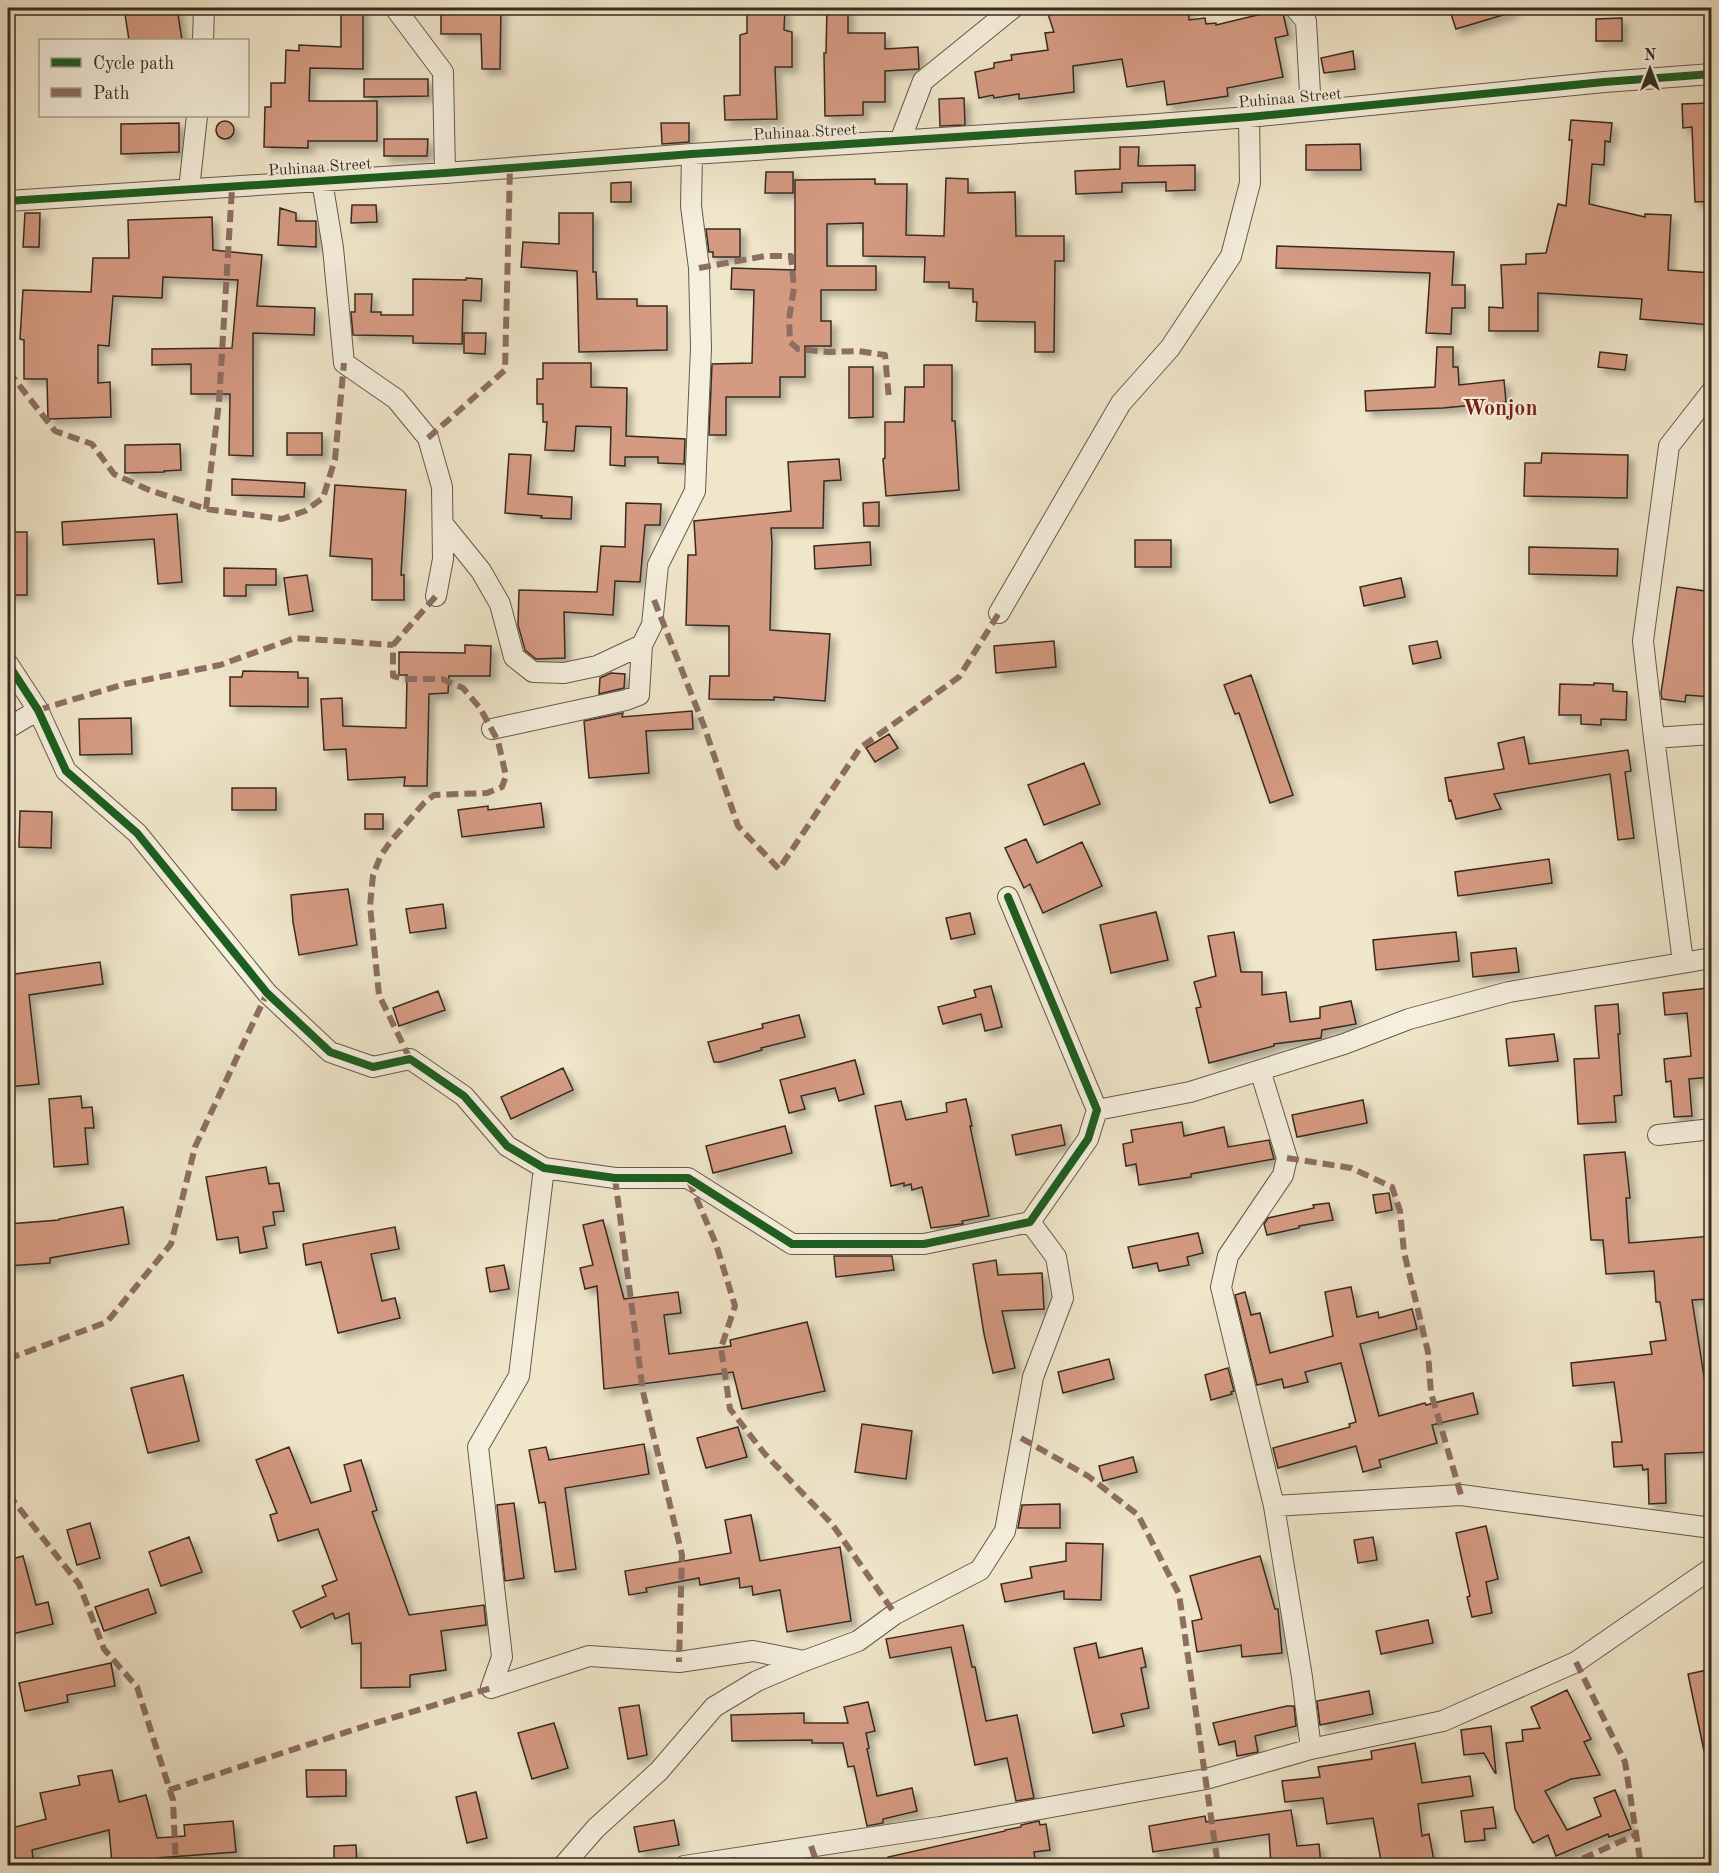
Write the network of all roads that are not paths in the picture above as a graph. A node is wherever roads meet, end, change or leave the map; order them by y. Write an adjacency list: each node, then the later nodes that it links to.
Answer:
1 (204, 8): 6 (street)
2 (395, 8): 13 (street)
3 (1013, 8): 5 (street)
4 (1295, 8): 8 (street)
5 (996, 15): 11 (street)
6 (203, 39)
7 (1712, 74): 8 (street, Puhinaa Street)
8 (1311, 111): 10 (street, Puhinaa Street)
9 (197, 117): 15 (street)
10 (1250, 117): 11 (street, Puhinaa Street); 20 (street)
11 (900, 141): 12 (street, Puhinaa Street)
12 (692, 153): 13 (street, Puhinaa Street); 21 (street)
13 (445, 173): 14 (street, Puhinaa Street)
14 (322, 181): 15 (street, Puhinaa Street); 18 (street)
15 (189, 189): 16 (street, Puhinaa Street)
16 (8, 201)
17 (1712, 391): 27 (street)
18 (442, 524): 19 (street); 21 (street)
19 (436, 596)
20 (999, 613)
21 (642, 645): 25 (street)
22 (8, 664): 23 (street)
23 (38, 710): 24 (street); 35 (street)
24 (8, 728)
25 (492, 729)
26 (1712, 734): 27 (street)
27 (1654, 738): 30 (street)
28 (1008, 897): 32 (street)
29 (1712, 958): 30 (street)
30 (1683, 962): 31 (street)
31 (1260, 1070): 32 (street); 37 (street)
32 (1096, 1110): 36 (street)
33 (1712, 1129): 34 (street)
34 (1658, 1135)
35 (544, 1167): 36 (street); 40 (street)
36 (1030, 1222): 40 (street)
37 (1274, 1506): 38 (street); 41 (street)
38 (1712, 1528)
39 (1712, 1568): 41 (street)
40 (804, 1661): 42 (street)
41 (1311, 1749): 43 (street)
42 (563, 1866)
43 (684, 1866)

